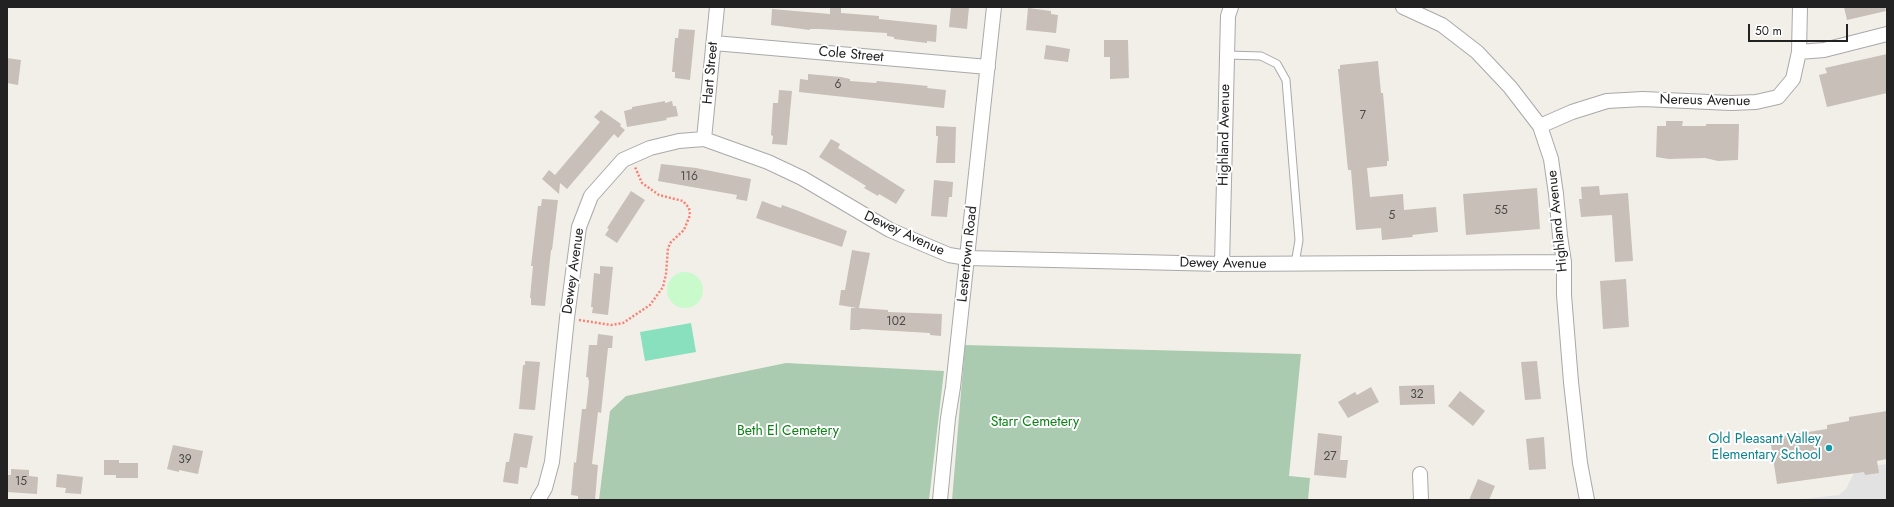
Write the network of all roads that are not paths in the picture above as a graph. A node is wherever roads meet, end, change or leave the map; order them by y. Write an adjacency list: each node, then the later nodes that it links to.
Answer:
1 (717, 7): 7 (street, Hart Street)
2 (994, 7): 10 (street, Lestertown Road)
3 (1231, 7): 9 (street, Highland Avenue)
4 (1403, 7): 11 (street, Highland Avenue)
5 (1800, 7): 8 (street, Nereus Avenue)
6 (1887, 34): 8 (street)
7 (714, 43): 10 (street, Cole Street); 12 (street, Hart Street)
8 (1799, 52): 11 (street, Nereus Avenue)
9 (1227, 55): 15 (street, Highland Avenue); 16 (lane)
10 (988, 67): 13 (street, Lestertown Road)
11 (1540, 126): 14 (street, Highland Avenue)
12 (704, 139): 13 (street, Dewey Avenue); 18 (street, Dewey Avenue)
13 (967, 258): 15 (street, Dewey Avenue); 19 (street, Lestertown Road)
14 (1564, 262): 16 (street, Dewey Avenue); 21 (street, Highland Avenue)
15 (1222, 264): 16 (street, Dewey Avenue)
16 (1295, 264)
17 (1420, 474): 20 (street)
18 (538, 500)
19 (940, 500)
20 (1421, 500)
21 (1587, 500)

